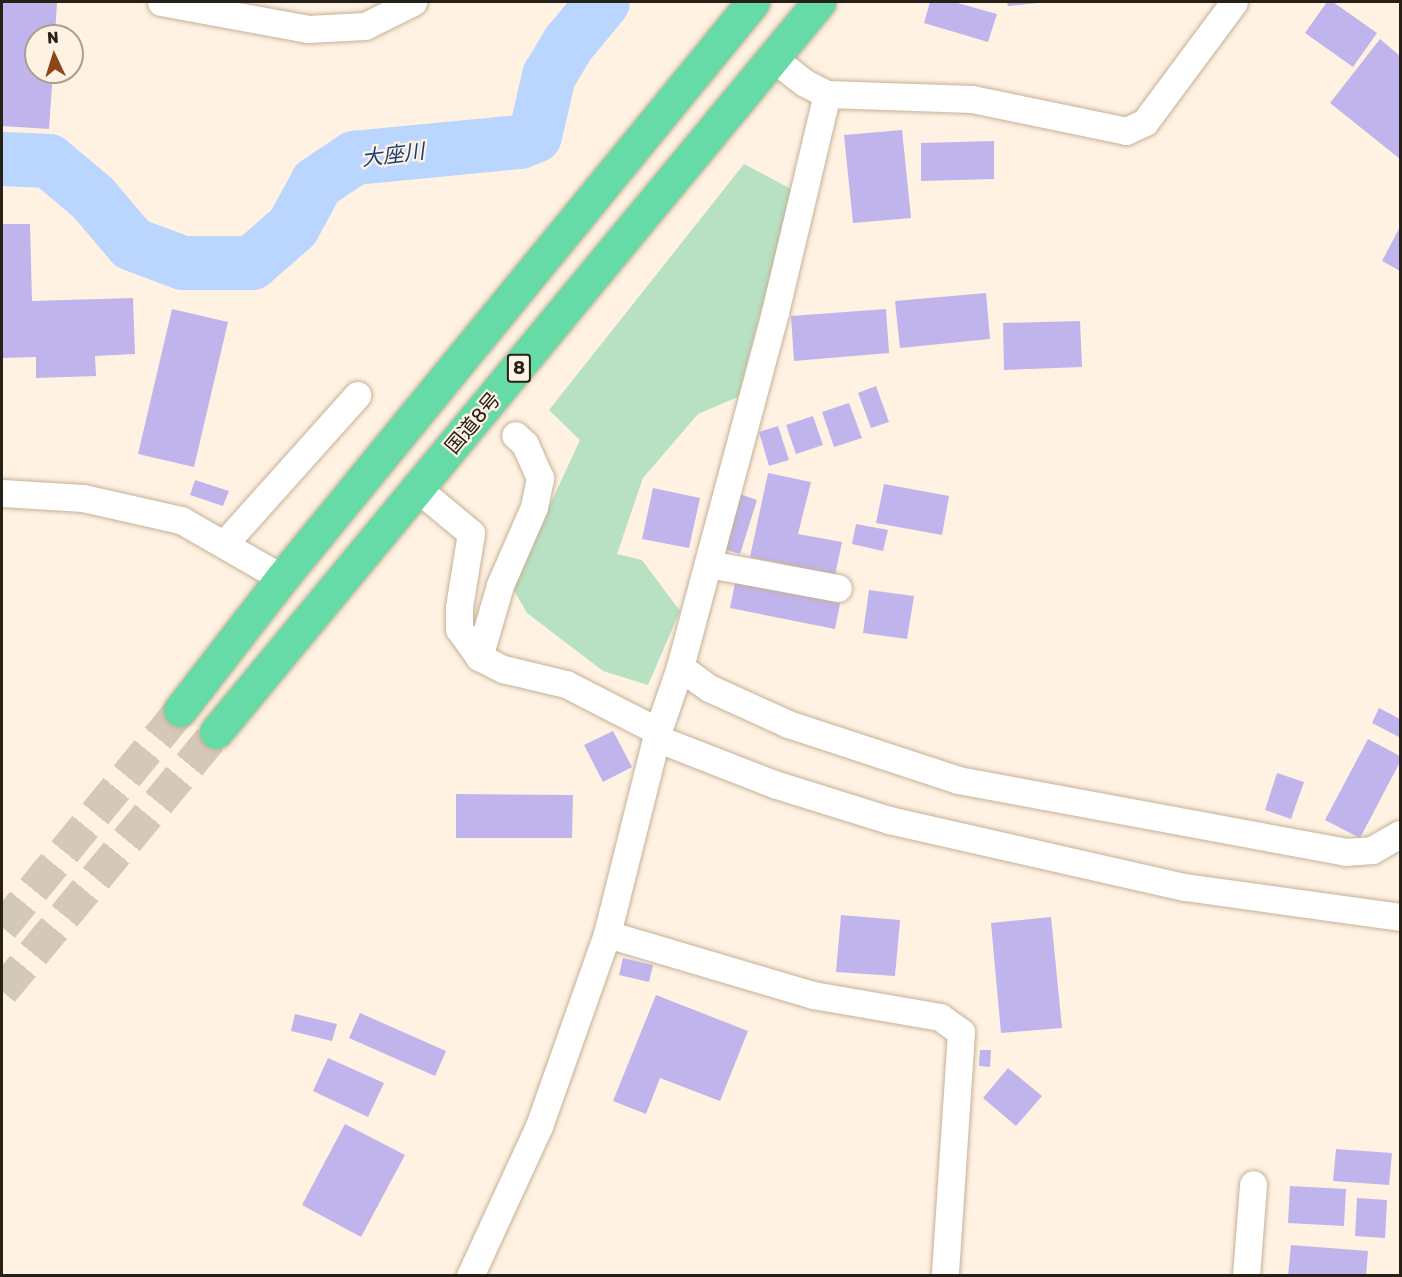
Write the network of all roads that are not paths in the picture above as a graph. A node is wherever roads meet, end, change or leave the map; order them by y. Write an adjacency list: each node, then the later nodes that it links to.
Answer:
1 (161, 2): 2 (street)
2 (413, 2)
3 (753, 2): 14 (highway)
4 (819, 2): 6 (highway, 国道8号 / 8)
5 (1234, 2): 7 (street)
6 (774, 59): 7 (street); 10 (highway, 国道8号 / 8)
7 (827, 94): 13 (street)
8 (357, 394): 12 (street)
9 (515, 435): 16 (street)
10 (418, 489): 16 (street); 19 (highway, 国道8号 / 8)
11 (2, 493): 12 (street)
12 (224, 544): 14 (street)
13 (708, 564): 15 (street); 17 (street)
14 (282, 578): 18 (highway)
15 (838, 588)
16 (479, 657): 20 (street)
17 (680, 667): 20 (street); 21 (street)
18 (180, 710)
19 (216, 732)
20 (657, 735): 22 (street); 23 (street)
21 (1401, 834)
22 (1401, 917)
23 (607, 934): 25 (street); 26 (street)
24 (1253, 1184): 27 (street)
25 (470, 1275)
26 (945, 1275)
27 (1246, 1275)

